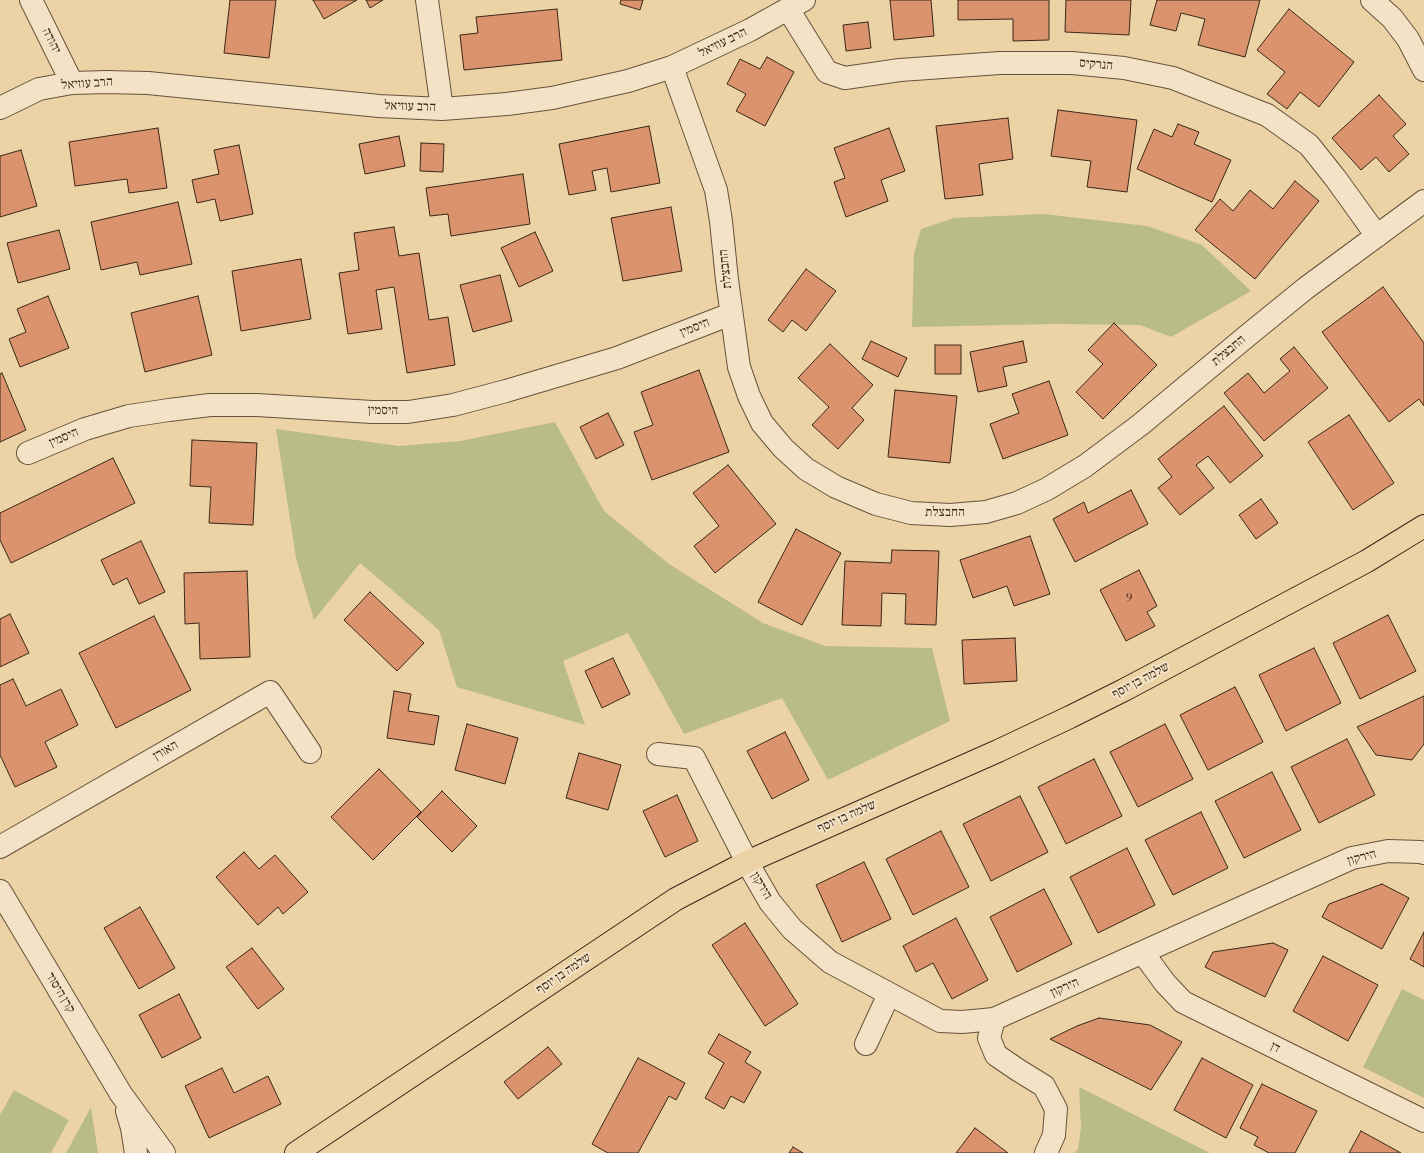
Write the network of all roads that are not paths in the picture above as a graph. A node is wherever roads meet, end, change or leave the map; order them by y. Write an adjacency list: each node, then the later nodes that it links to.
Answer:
1 (31, 0): 7 (street, יהודה)
2 (427, 0): 9 (street)
3 (1372, 0): 5 (street)
4 (796, 4): 6 (street, הרב עוזיאל); 11 (street, הנרקיס)
5 (1422, 62)
6 (672, 67): 9 (street, הרב עוזיאל); 12 (street, החבצלת)
7 (72, 83): 8 (street, הרב עוזיאל); 9 (street, הרב עוזיאל)
8 (0, 108)
9 (442, 109)
10 (1424, 201): 11 (street, החבצלת)
11 (1377, 236): 12 (street, החבצלת)
12 (732, 314): 13 (street, היסמין)
13 (28, 453)
14 (1424, 526): 19 (main road, שלמה בן יוסף)
15 (310, 752): 17 (street, האורן)
16 (658, 754): 19 (street, הירקון)
17 (0, 847)
18 (1424, 853): 21 (street, הירקון)
19 (747, 862): 22 (street, הירקון); 29 (main road, שלמה בן יוסף)
20 (0, 891): 25 (street, קרן היסוד)
21 (1143, 953): 23 (street, הירקון); 26 (street, דן)
22 (889, 994): 23 (street, הירקון); 24 (street)
23 (994, 1019): 30 (street)
24 (866, 1044)
25 (121, 1094): 27 (street, קרן היסוד); 28 (street, קרן היסוד)
26 (1424, 1121)
27 (136, 1153)
28 (164, 1153)
29 (296, 1153)
30 (1046, 1153)

